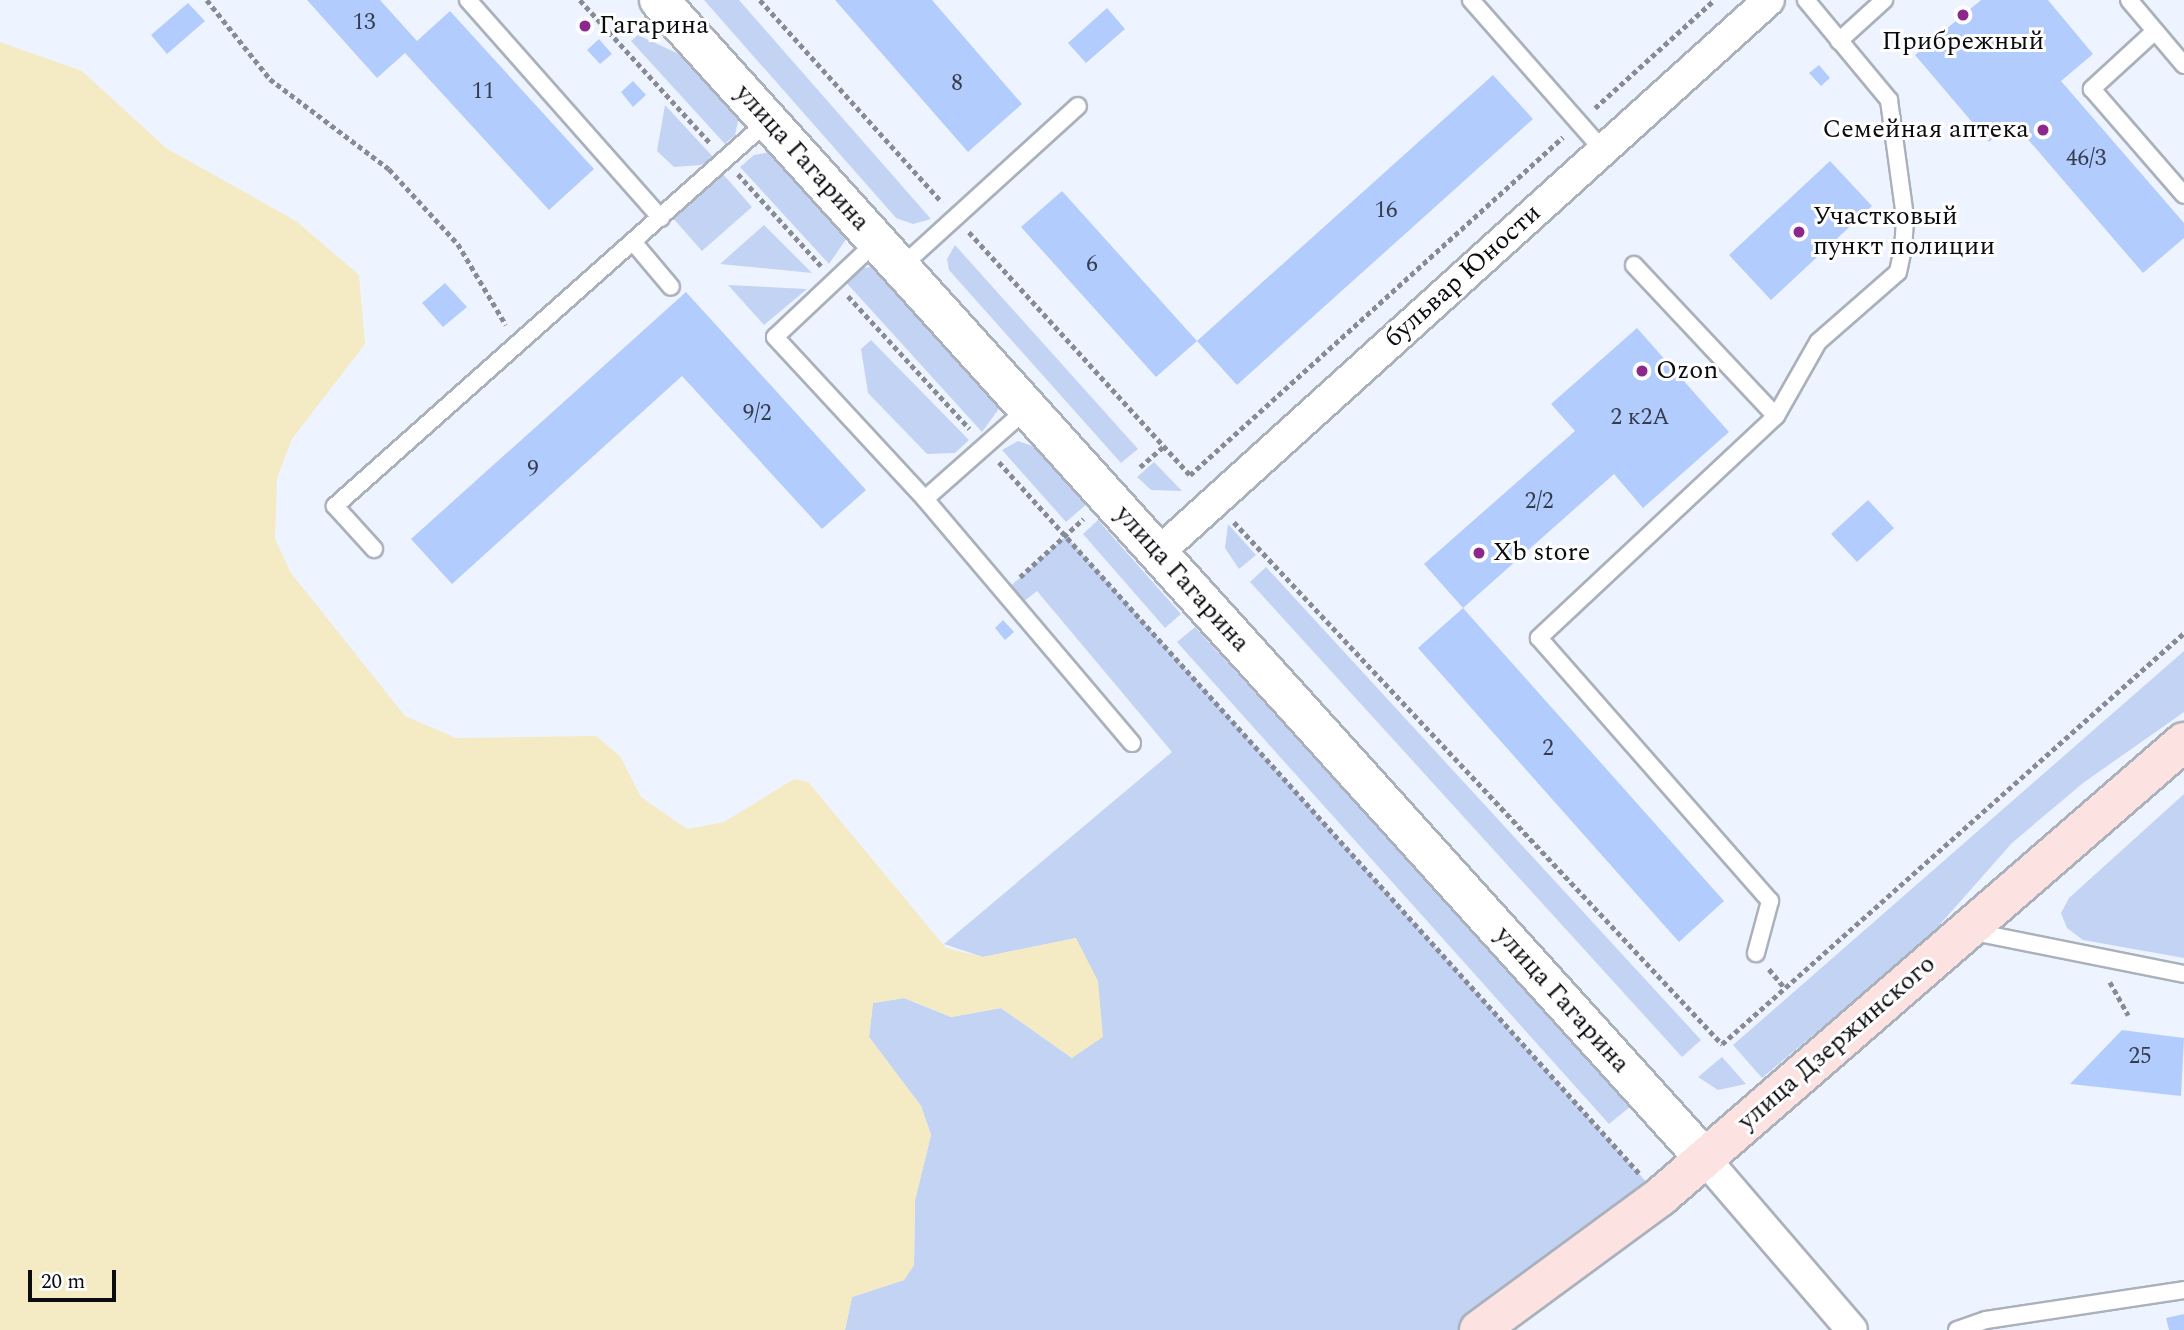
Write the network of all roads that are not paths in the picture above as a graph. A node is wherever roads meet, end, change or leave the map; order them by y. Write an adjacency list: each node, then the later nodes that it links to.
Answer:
1 (468, 0): 15 (lane)
2 (659, 0): 12 (street, улица Гагарина)
3 (1471, 0): 13 (lane)
4 (1769, 0): 13 (street, бульвар Юности)
5 (1806, 0): 9 (lane)
6 (1884, 0): 9 (lane)
7 (2129, 0): 8 (lane)
8 (2155, 31): 10 (lane); 14 (lane)
9 (1839, 41): 21 (lane)
10 (2184, 65)
11 (1077, 106): 17 (lane)
12 (768, 121): 15 (lane); 17 (street, улица Гагарина)
13 (1603, 150): 24 (street, бульвар Юности)
14 (2184, 195)
15 (661, 218): 16 (lane)
16 (634, 243): 19 (lane); 23 (lane)
17 (888, 254): 20 (street, улица Гагарина); 22 (lane)
18 (1634, 265): 21 (lane)
19 (671, 287)
20 (1028, 408): 22 (lane); 24 (street, улица Гагарина)
21 (1776, 416): 28 (lane)
22 (925, 499): 26 (lane)
23 (374, 549)
24 (1158, 552): 30 (street, улица Гагарина)
25 (2184, 742): 27 (main road, улица Дзержинского)
26 (1132, 743)
27 (1967, 931): 29 (lane); 30 (main road, улица Дзержинского)
28 (1756, 953)
29 (2184, 974)
30 (1705, 1158): 32 (main road, улица Дзержинского); 33 (street)
31 (2184, 1290): 34 (lane)
32 (1479, 1330)
33 (1852, 1330)
34 (1957, 1330)

